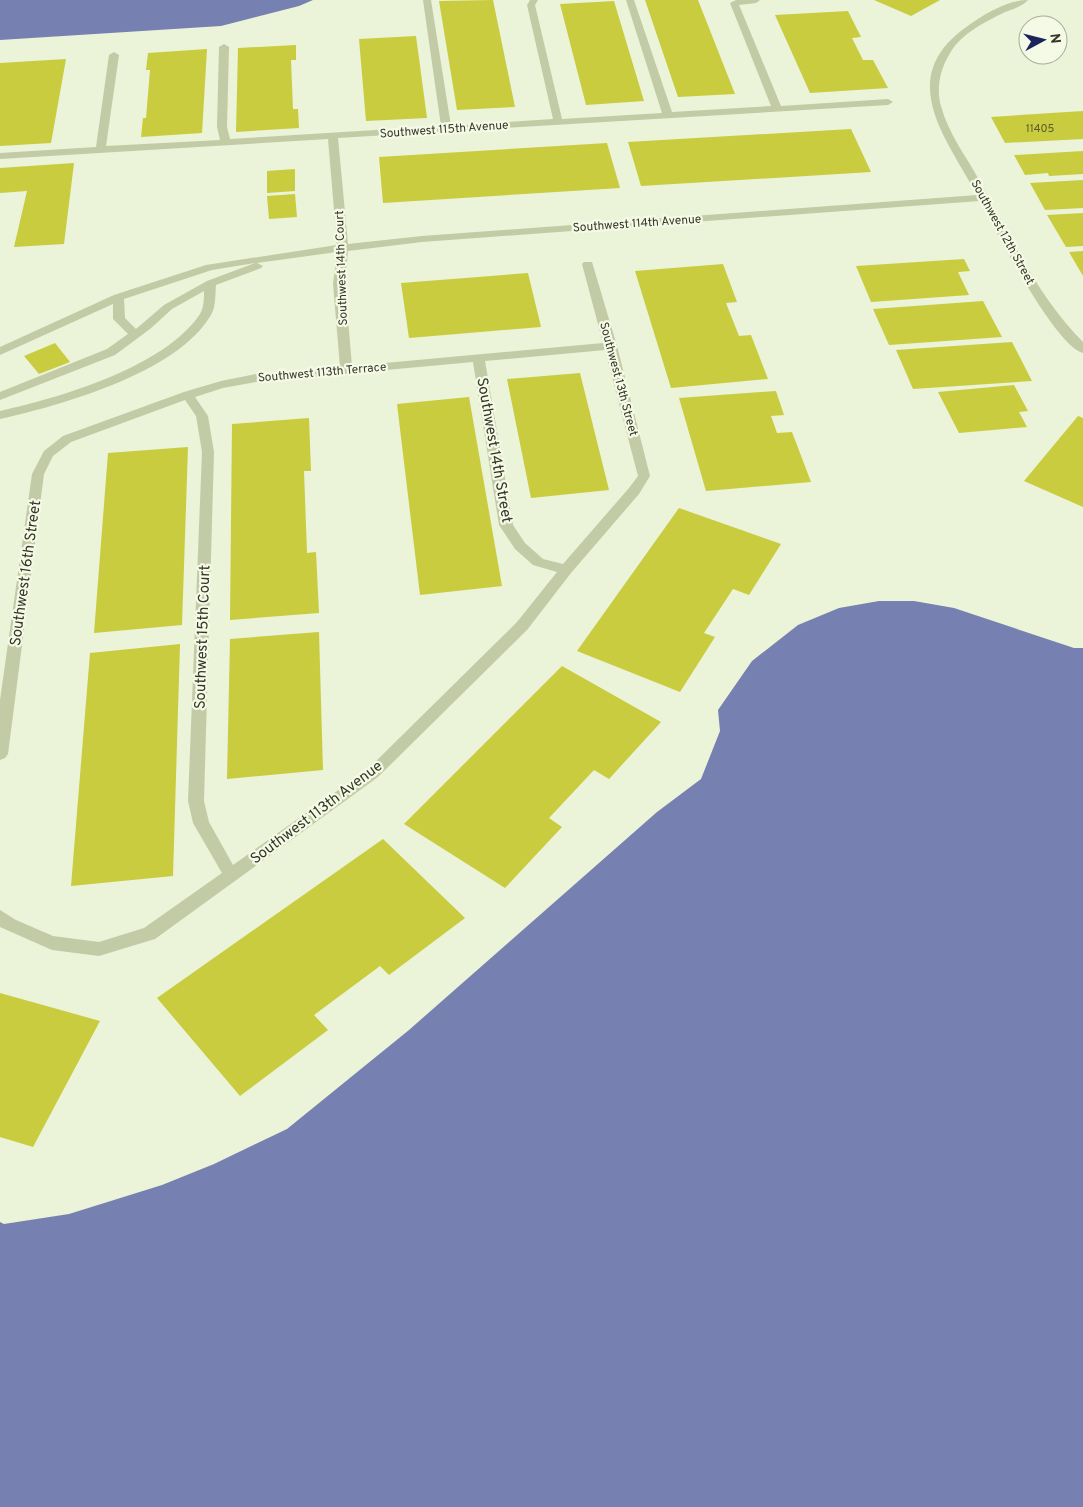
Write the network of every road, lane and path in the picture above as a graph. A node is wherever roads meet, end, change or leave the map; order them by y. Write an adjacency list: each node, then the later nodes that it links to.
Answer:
1 (427, 0): 13 (street)
2 (534, 0): 12 (street)
3 (630, 0): 11 (street)
4 (756, 0): 6 (street)
5 (1024, 0): 18 (street, Southwest 12th Street)
6 (734, 1): 10 (street)
7 (224, 47): 15 (street)
8 (114, 55): 16 (street)
9 (888, 102): 10 (street, Southwest 115th Avenue)
10 (777, 108): 11 (street, Southwest 115th Avenue)
11 (668, 115): 12 (street, Southwest 115th Avenue)
12 (558, 121): 13 (street, Southwest 115th Avenue)
13 (446, 128): 14 (street, Southwest 115th Avenue)
14 (333, 136): 15 (street, Southwest 115th Avenue); 19 (street, Southwest 14th Court)
15 (226, 142): 16 (street, Southwest 115th Avenue)
16 (102, 149): 17 (street, Southwest 115th Avenue)
17 (0, 156)
18 (984, 198): 19 (street, Southwest 114th Avenue); 26 (street, Southwest 12th Street)
19 (343, 247): 20 (street, Southwest 114th Avenue); 29 (street, Southwest 14th Court)
20 (292, 254): 22 (street); 23 (street)
21 (588, 264): 25 (street, Southwest 13th Street)
22 (211, 283): 24 (street); 32 (street)
23 (118, 297): 24 (street); 27 (street)
24 (135, 334): 31 (street)
25 (611, 346): 28 (street, Southwest 113th Terrace); 34 (street, Southwest 13th Street)
26 (1083, 349)
27 (0, 351)
28 (478, 357): 29 (street, Southwest 113th Terrace); 35 (street, Southwest 14th Street)
29 (346, 370): 30 (street, Southwest 113th Terrace)
30 (188, 395): 33 (street, Southwest 113th Terrace); 37 (street, Southwest 15th Court)
31 (0, 396)
32 (0, 414)
33 (48, 454): 36 (street, Southwest 16th Street)
34 (634, 491): 35 (street, Southwest 113th Avenue)
35 (566, 570): 37 (street, Southwest 113th Avenue)
36 (0, 754)
37 (231, 875): 38 (street, Southwest 113th Avenue)
38 (0, 917)

